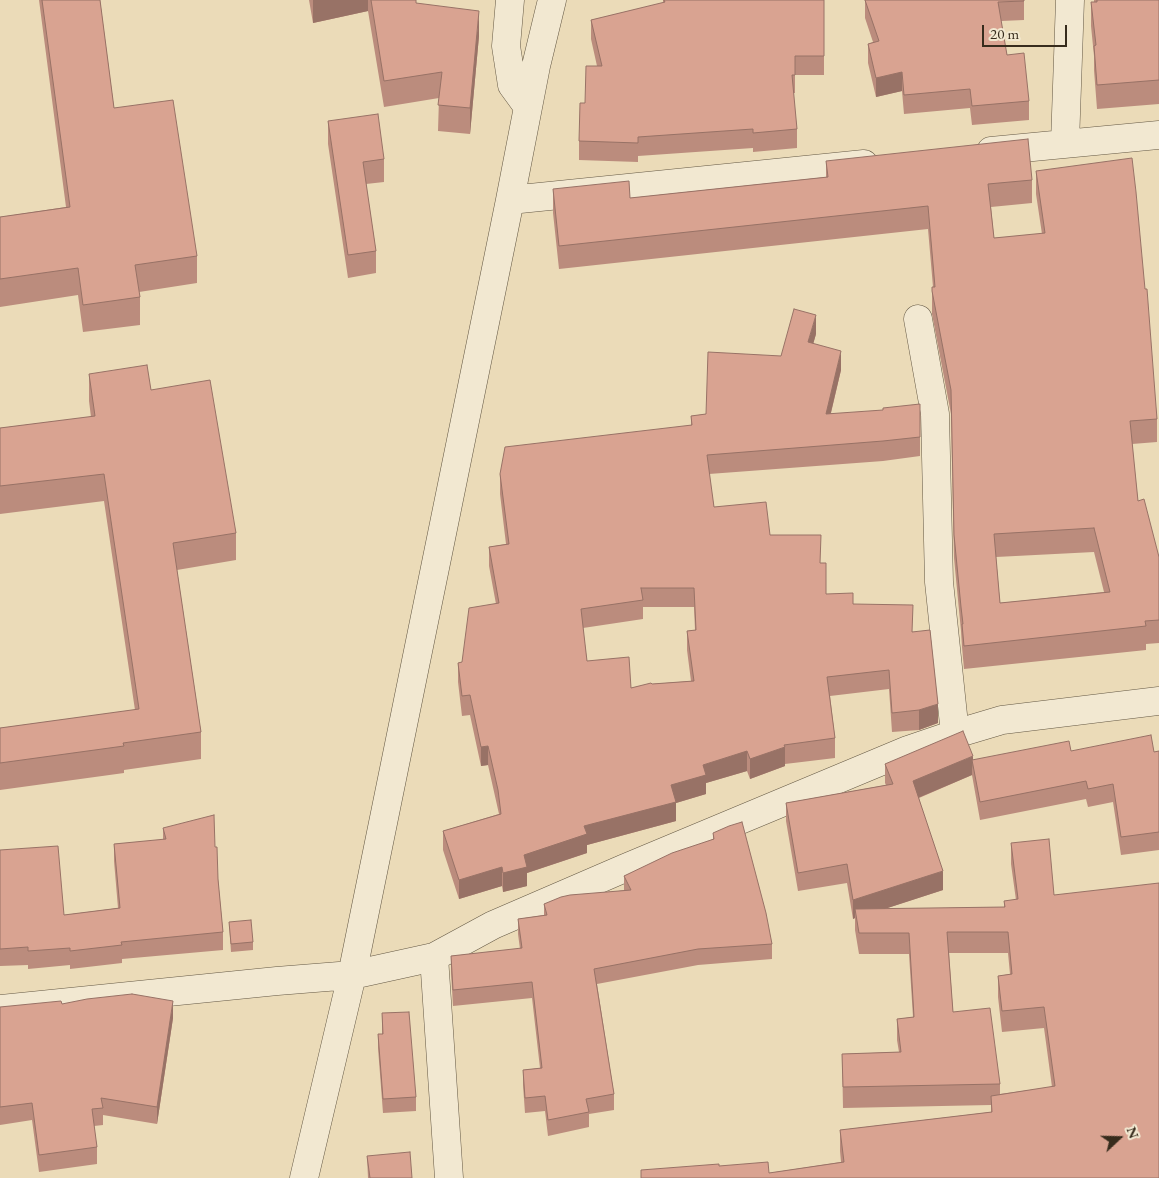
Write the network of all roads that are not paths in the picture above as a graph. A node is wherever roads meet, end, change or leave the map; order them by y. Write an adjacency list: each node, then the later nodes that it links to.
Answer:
1 (510, 0): 4 (street)
2 (552, 0): 4 (street)
3 (1070, 0): 6 (street)
4 (528, 108): 9 (street)
5 (1159, 135): 6 (street)
6 (1065, 143): 7 (street)
7 (966, 153)
8 (887, 161): 9 (street)
9 (510, 200): 14 (street)
10 (918, 319): 12 (street)
11 (1159, 701): 12 (street)
12 (955, 734): 13 (street)
13 (434, 957): 14 (street); 17 (street)
14 (352, 975): 15 (street); 16 (street)
15 (0, 1009)
16 (304, 1178)
17 (449, 1178)

